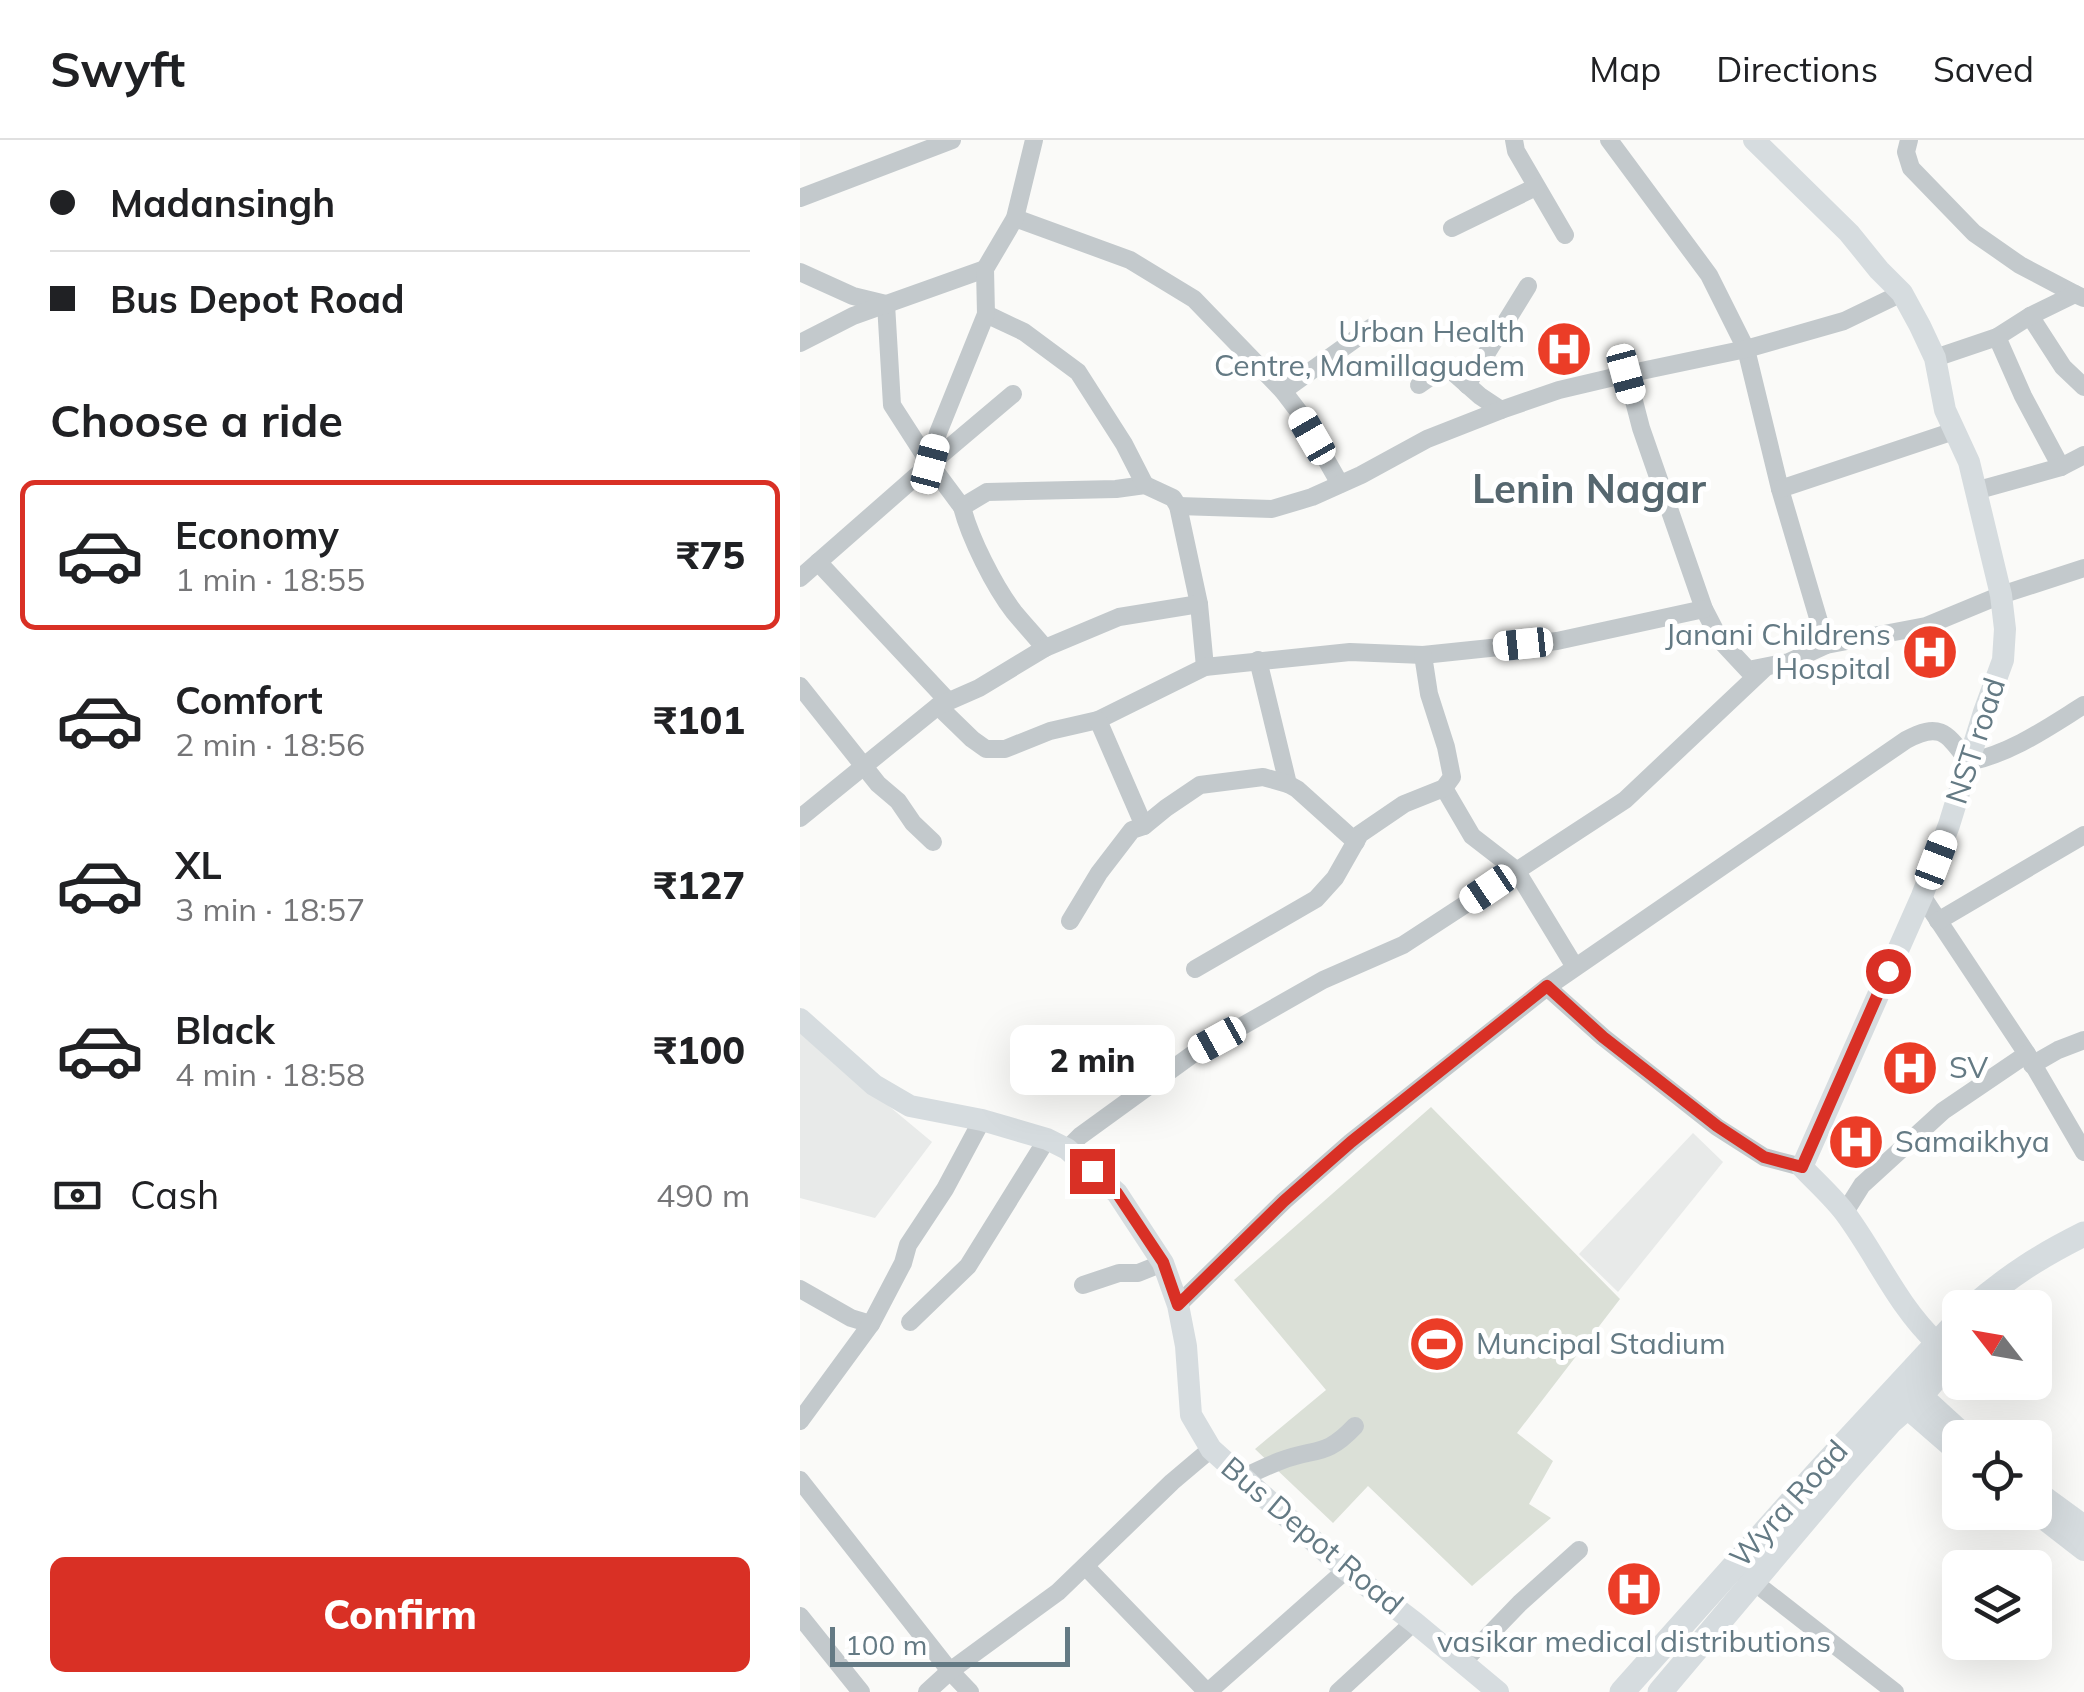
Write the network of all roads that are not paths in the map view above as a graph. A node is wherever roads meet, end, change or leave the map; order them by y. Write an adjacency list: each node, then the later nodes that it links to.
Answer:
1 (950, 140): 8 (street)
2 (1034, 140): 9 (street)
3 (1514, 140): 7 (street)
4 (1609, 140): 23 (street)
5 (1754, 140): 15 (street, NST road)
6 (1909, 140): 16 (street)
7 (1536, 187): 10 (street); 11 (street)
8 (800, 198)
9 (1015, 218): 12 (street); 29 (street)
10 (1452, 228)
11 (1565, 235)
12 (985, 270): 17 (street); 18 (street)
13 (800, 272): 17 (street)
14 (1528, 286): 26 (street)
15 (1902, 293): 23 (street); 24 (street, NST road)
16 (2080, 296): 19 (street)
17 (886, 304): 22 (street); 34 (street)
18 (986, 314): 34 (street); 37 (street)
19 (2030, 316): 21 (street); 28 (street)
20 (1372, 327): 29 (street)
21 (1998, 336): 24 (street); 35 (street)
22 (800, 343)
23 (1746, 349): 25 (street); 38 (street)
24 (1935, 358): 32 (street, NST road)
25 (1626, 374): 31 (street); 47 (street)
26 (1467, 385): 27 (street); 31 (street)
27 (1419, 386)
28 (2084, 386)
29 (1283, 391): 36 (street)
30 (1013, 394): 34 (street)
31 (1501, 410): 36 (street)
32 (1954, 431): 38 (street); 39 (street, NST road)
33 (2084, 455): 35 (street)
34 (930, 464): 41 (street); 42 (street)
35 (2061, 467): 39 (street)
36 (1340, 484): 40 (street)
37 (1146, 485): 40 (street); 41 (street)
38 (1780, 489): 48 (street)
39 (1975, 492): 45 (street, NST road)
40 (1178, 506): 46 (street)
41 (962, 507): 49 (street)
42 (818, 562): 44 (street); 55 (street)
43 (2084, 568): 45 (street)
44 (800, 578)
45 (2001, 595): 48 (street); 58 (street, NST road)
46 (1199, 604): 49 (street); 53 (street)
47 (1704, 609): 50 (street); 52 (street)
48 (1826, 645): 52 (street)
49 (1045, 648): 55 (street)
50 (1422, 655): 51 (street); 61 (street)
51 (1258, 660): 53 (street); 60 (street)
52 (1766, 666): 67 (street)
53 (1205, 667): 57 (street)
54 (800, 686): 59 (street)
55 (943, 703): 57 (street); 59 (street)
56 (2084, 705): 58 (street)
57 (1098, 720): 63 (street)
58 (1969, 762): 68 (street, NST road); 71 (street)
59 (862, 766): 62 (street); 65 (street)
60 (1288, 784): 63 (street); 66 (street)
61 (1444, 788): 66 (street); 67 (street)
62 (800, 818)
63 (1144, 826): 69 (street)
64 (2082, 840): 70 (street)
65 (933, 842)
66 (1356, 842): 72 (street)
67 (1516, 870): 71 (street); 78 (street)
68 (1922, 896): 70 (street); 80 (street, NST road)
69 (1070, 921)
70 (1938, 921): 76 (street)
71 (1576, 967): 73 (street)
72 (1195, 969)
73 (1547, 986): 80 (street); 89 (street)
74 (800, 1019): 77 (street, Bus Depot Road)
75 (2084, 1040): 76 (street)
76 (2029, 1060): 79 (street); 81 (street)
77 (982, 1120): 78 (street, Bus Depot Road); 91 (street)
78 (1058, 1144): 84 (street, Bus Depot Road); 90 (street)
79 (2084, 1152)
80 (1802, 1167): 81 (street)
81 (1845, 1212): 92 (street)
82 (2084, 1234): 87 (main road)
83 (2084, 1251): 88 (main road)
84 (1163, 1262): 85 (street); 89 (street, Bus Depot Road)
85 (1083, 1286)
86 (800, 1289): 91 (street)
87 (1992, 1290)
88 (2016, 1290)
89 (1178, 1305): 99 (street, Bus Depot Road)
90 (910, 1322)
91 (870, 1324): 96 (street)
92 (1942, 1342)
93 (1942, 1353): 94 (main road, Wyra Road)
94 (1904, 1394): 95 (street); 98 (street); 109 (main road, Wyra Road)
95 (1942, 1420)
96 (800, 1422)
97 (1355, 1426): 100 (street)
98 (1942, 1435)
99 (1210, 1450): 100 (street, Bus Depot Road); 107 (street)
100 (1242, 1478): 108 (street, Bus Depot Road)
101 (800, 1480): 113 (street)
102 (2052, 1502): 104 (street)
103 (2052, 1525): 106 (street)
104 (2084, 1526)
105 (1579, 1550): 112 (street)
106 (2084, 1550)
107 (1086, 1566): 113 (street); 117 (street)
108 (1346, 1570): 111 (street, Bus Depot Road); 117 (street)
109 (1743, 1574): 120 (main road, Wyra Road); 121 (main road, Wyra Road); 122 (street)
110 (800, 1616): 114 (street)
111 (1414, 1622): 112 (street, Bus Depot Road); 118 (street)
112 (1463, 1662): 119 (street, Bus Depot Road)
113 (950, 1670): 115 (street); 116 (street)
114 (862, 1692)
115 (927, 1692)
116 (970, 1692)
117 (1208, 1692)
118 (1338, 1692)
119 (1498, 1692)
120 (1622, 1692)
121 (1660, 1692)
122 (1895, 1692)

